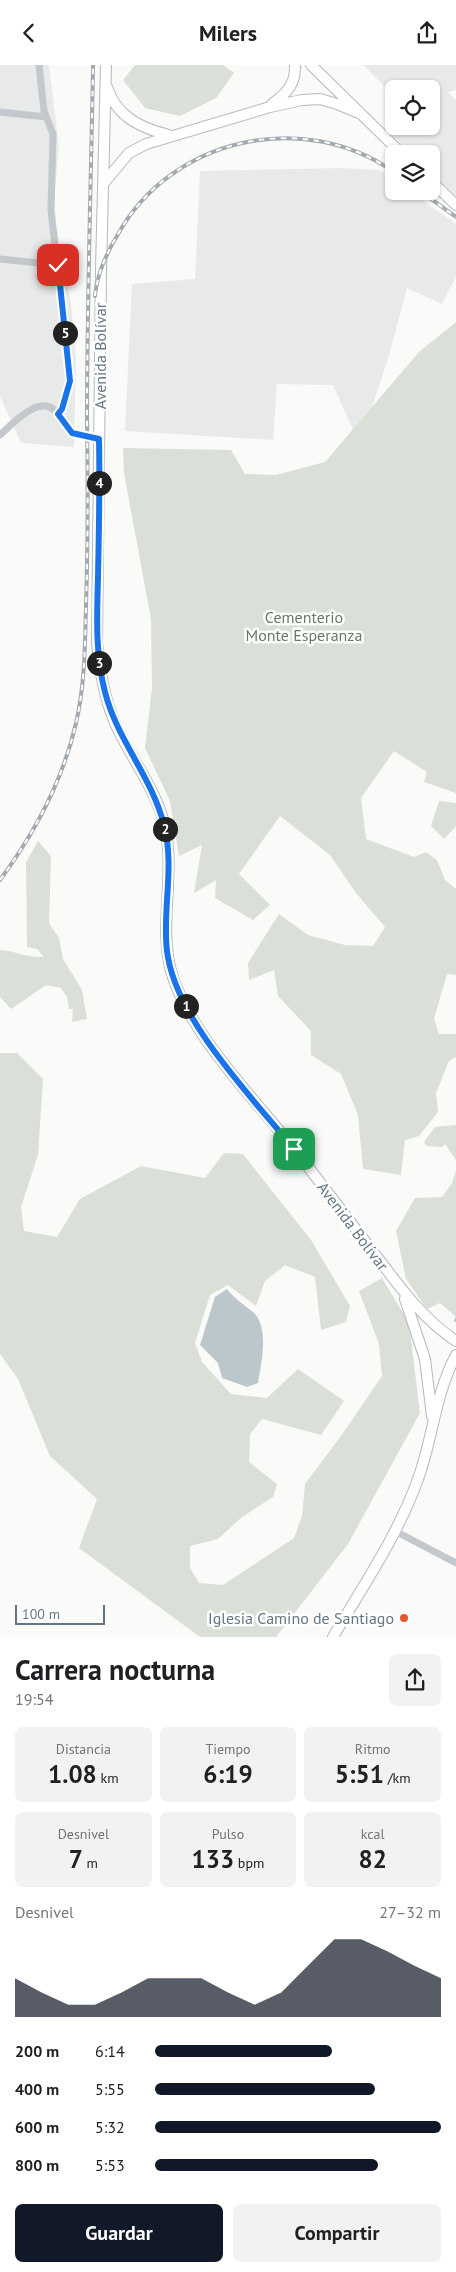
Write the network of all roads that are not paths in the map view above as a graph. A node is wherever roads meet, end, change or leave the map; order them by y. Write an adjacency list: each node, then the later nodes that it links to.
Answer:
1 (39, 65): 9 (street)
2 (106, 65): 5 (main road, Avenida Bolívar)
3 (295, 65): 6 (main road)
4 (311, 65): 8 (main road)
5 (106, 81): 10 (main road); 12 (main road, Avenida Bolívar)
6 (270, 107): 8 (main road); 10 (main road)
7 (0, 112): 9 (street)
8 (361, 114): 11 (main road)
9 (46, 117): 16 (street)
10 (170, 135): 12 (main road)
11 (393, 145)
12 (103, 185): 19 (main road, Avenida Bolívar)
13 (440, 190): 14 (main road)
14 (456, 205)
15 (0, 259): 16 (street)
16 (58, 265): 17 (street)
17 (58, 414): 18 (street); 19 (street)
18 (0, 435)
19 (99, 439): 20 (main road, Avenida Bolívar)
20 (404, 1293): 21 (main road, Avenida Bolívar); 24 (main road)
21 (456, 1341)
22 (454, 1360): 23 (main road)
23 (447, 1374): 24 (main road); 25 (main road)
24 (430, 1395): 25 (main road)
25 (433, 1419): 26 (main road)
26 (395, 1531): 27 (street); 28 (main road)
27 (456, 1563)
28 (333, 1637)

